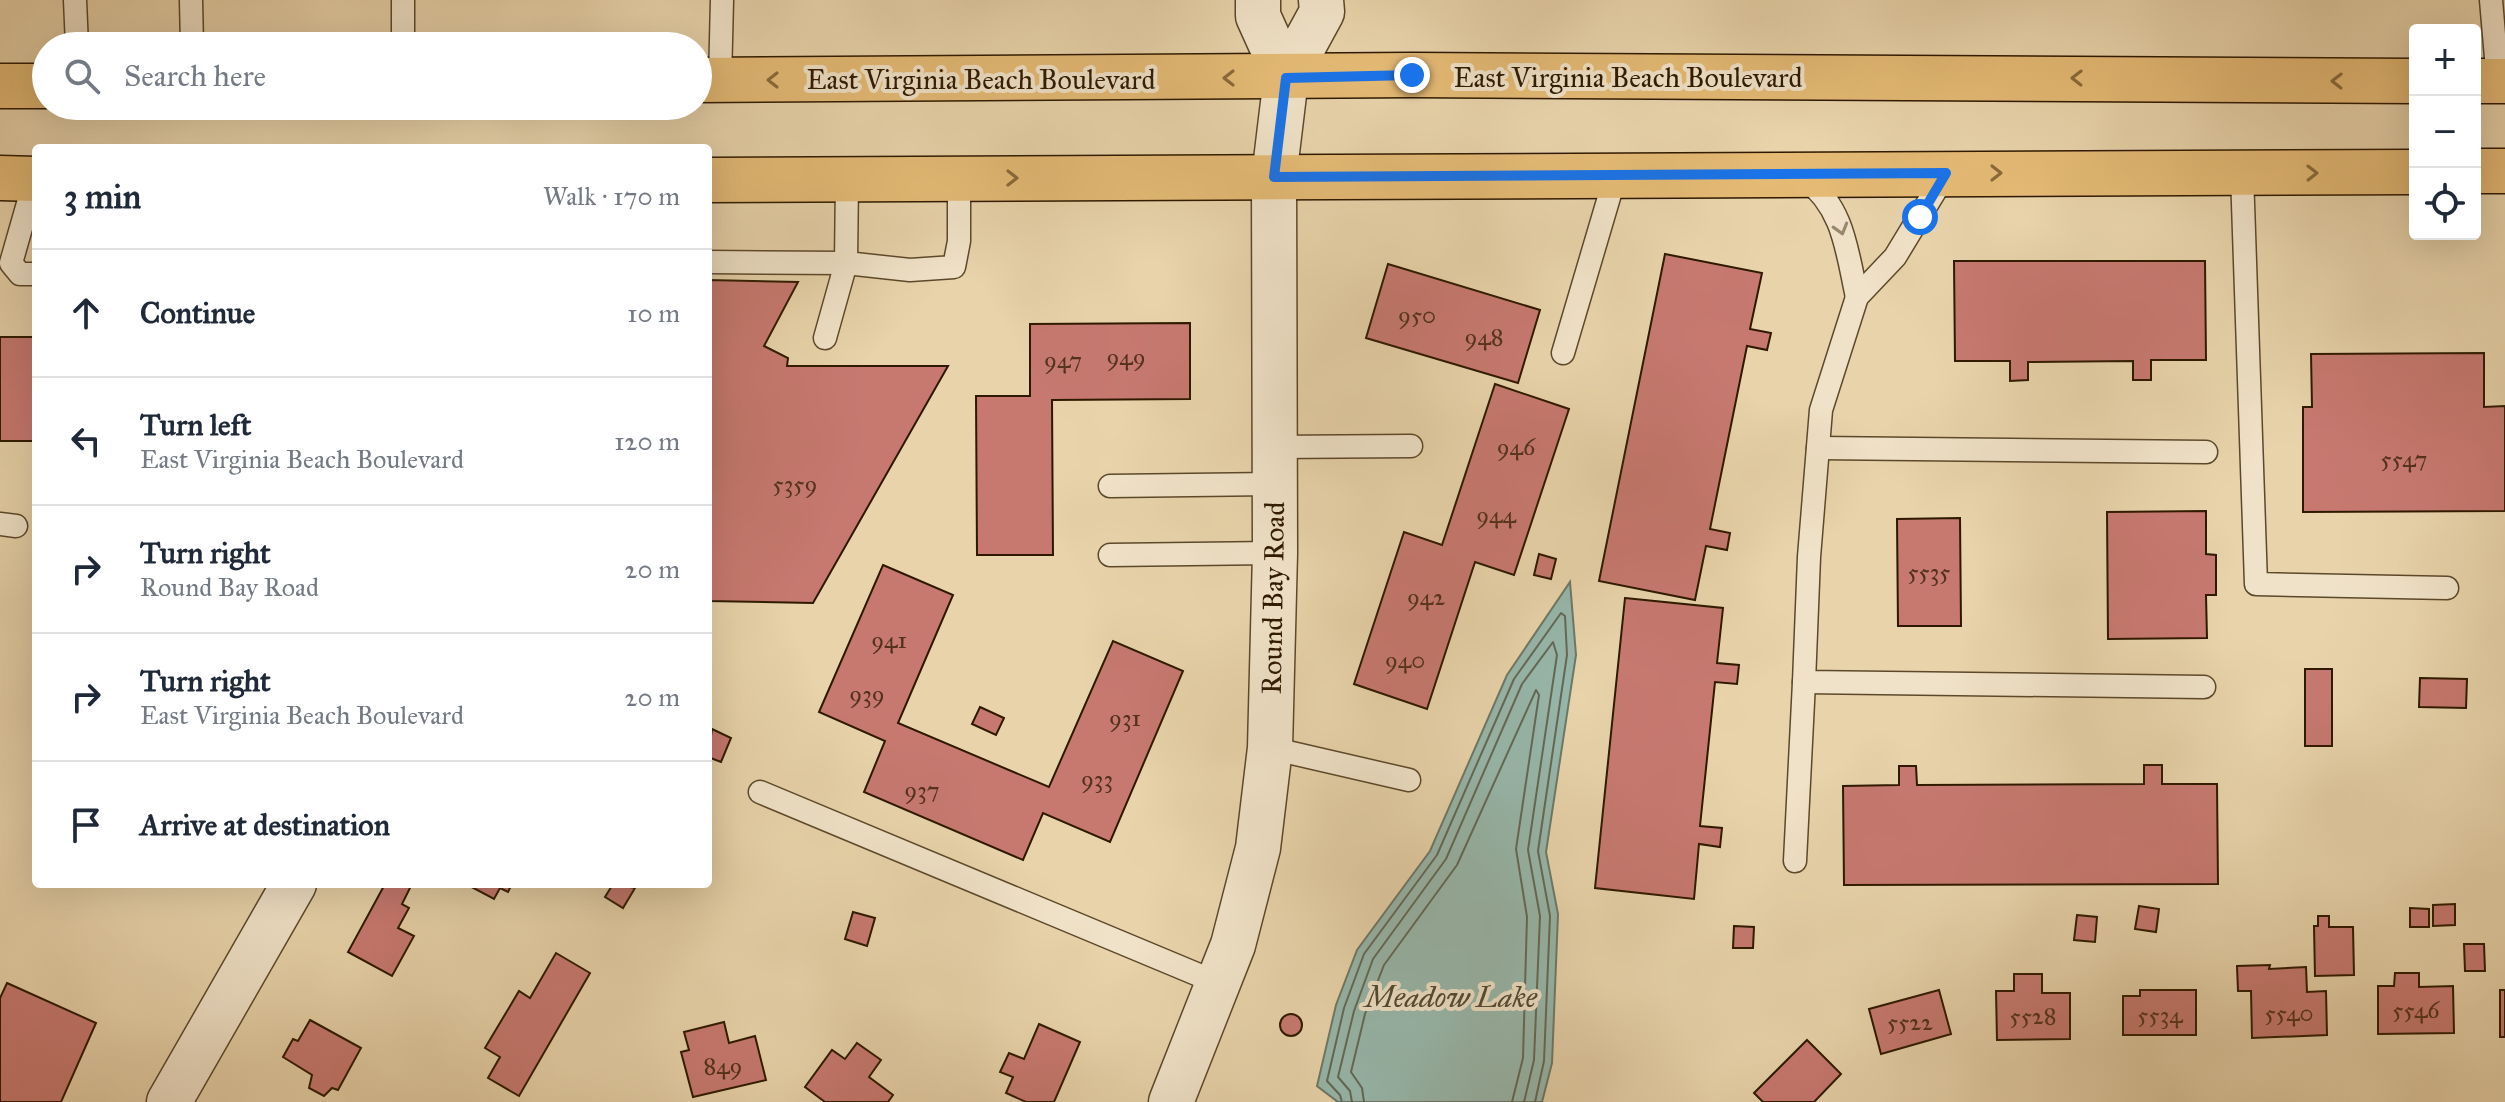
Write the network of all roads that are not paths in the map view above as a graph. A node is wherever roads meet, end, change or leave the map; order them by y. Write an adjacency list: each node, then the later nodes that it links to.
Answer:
1 (75, 0): 8 (lane)
2 (191, 0): 9 (lane)
3 (403, 0): 10 (lane)
4 (722, 0): 11 (lane)
5 (1258, 0): 12 (street)
6 (1321, 0): 12 (street)
7 (2491, 0): 15 (lane)
8 (76, 32)
9 (192, 32)
10 (403, 32)
11 (712, 62)
12 (1286, 78): 13 (main road, East Virginia Beach Boulevard, one-way to 13); 14 (main road, East Virginia Beach Boulevard, one-way to 12); 24 (street, Round Bay Road)
13 (712, 80)
14 (2409, 81)
15 (2493, 81)
16 (0, 86): 17 (main road)
17 (32, 86)
18 (2481, 171): 19 (main road)
19 (2505, 171)
20 (2409, 172): 22 (main road, one-way to 20)
21 (1946, 173): 22 (main road, one-way to 22); 23 (main road); 36 (lane)
22 (2242, 174): 46 (lane)
23 (1799, 175): 25 (main road); 36 (lane, one-way to 36)
24 (1274, 177): 25 (main road); 28 (main road, one-way to 24); 42 (street, Round Bay Road)
25 (1615, 177): 38 (lane)
26 (0, 178): 27 (main road)
27 (32, 179)
28 (959, 179): 30 (main road); 33 (lane)
29 (712, 180): 30 (main road)
30 (847, 180): 33 (lane)
31 (32, 191): 34 (lane)
32 (712, 262): 33 (lane)
33 (846, 263): 37 (lane)
34 (5, 269): 35 (lane)
35 (32, 274)
36 (1857, 297): 40 (lane)
37 (825, 338)
38 (1563, 353)
39 (1411, 446): 42 (lane)
40 (1818, 448): 41 (lane); 47 (lane)
41 (2206, 452)
42 (1274, 466): 43 (lane); 44 (street, Round Bay Road)
43 (1110, 486)
44 (1275, 553): 45 (lane); 49 (street, Round Bay Road)
45 (1110, 555)
46 (2447, 588)
47 (1804, 682): 48 (lane); 52 (lane)
48 (2204, 687)
49 (1270, 748): 50 (lane); 54 (street, Round Bay Road)
50 (1409, 780)
51 (760, 792): 54 (lane)
52 (1795, 861)
53 (292, 888): 55 (street)
54 (1218, 983): 56 (street, Round Bay Road)
55 (169, 1102)
56 (1171, 1102)

